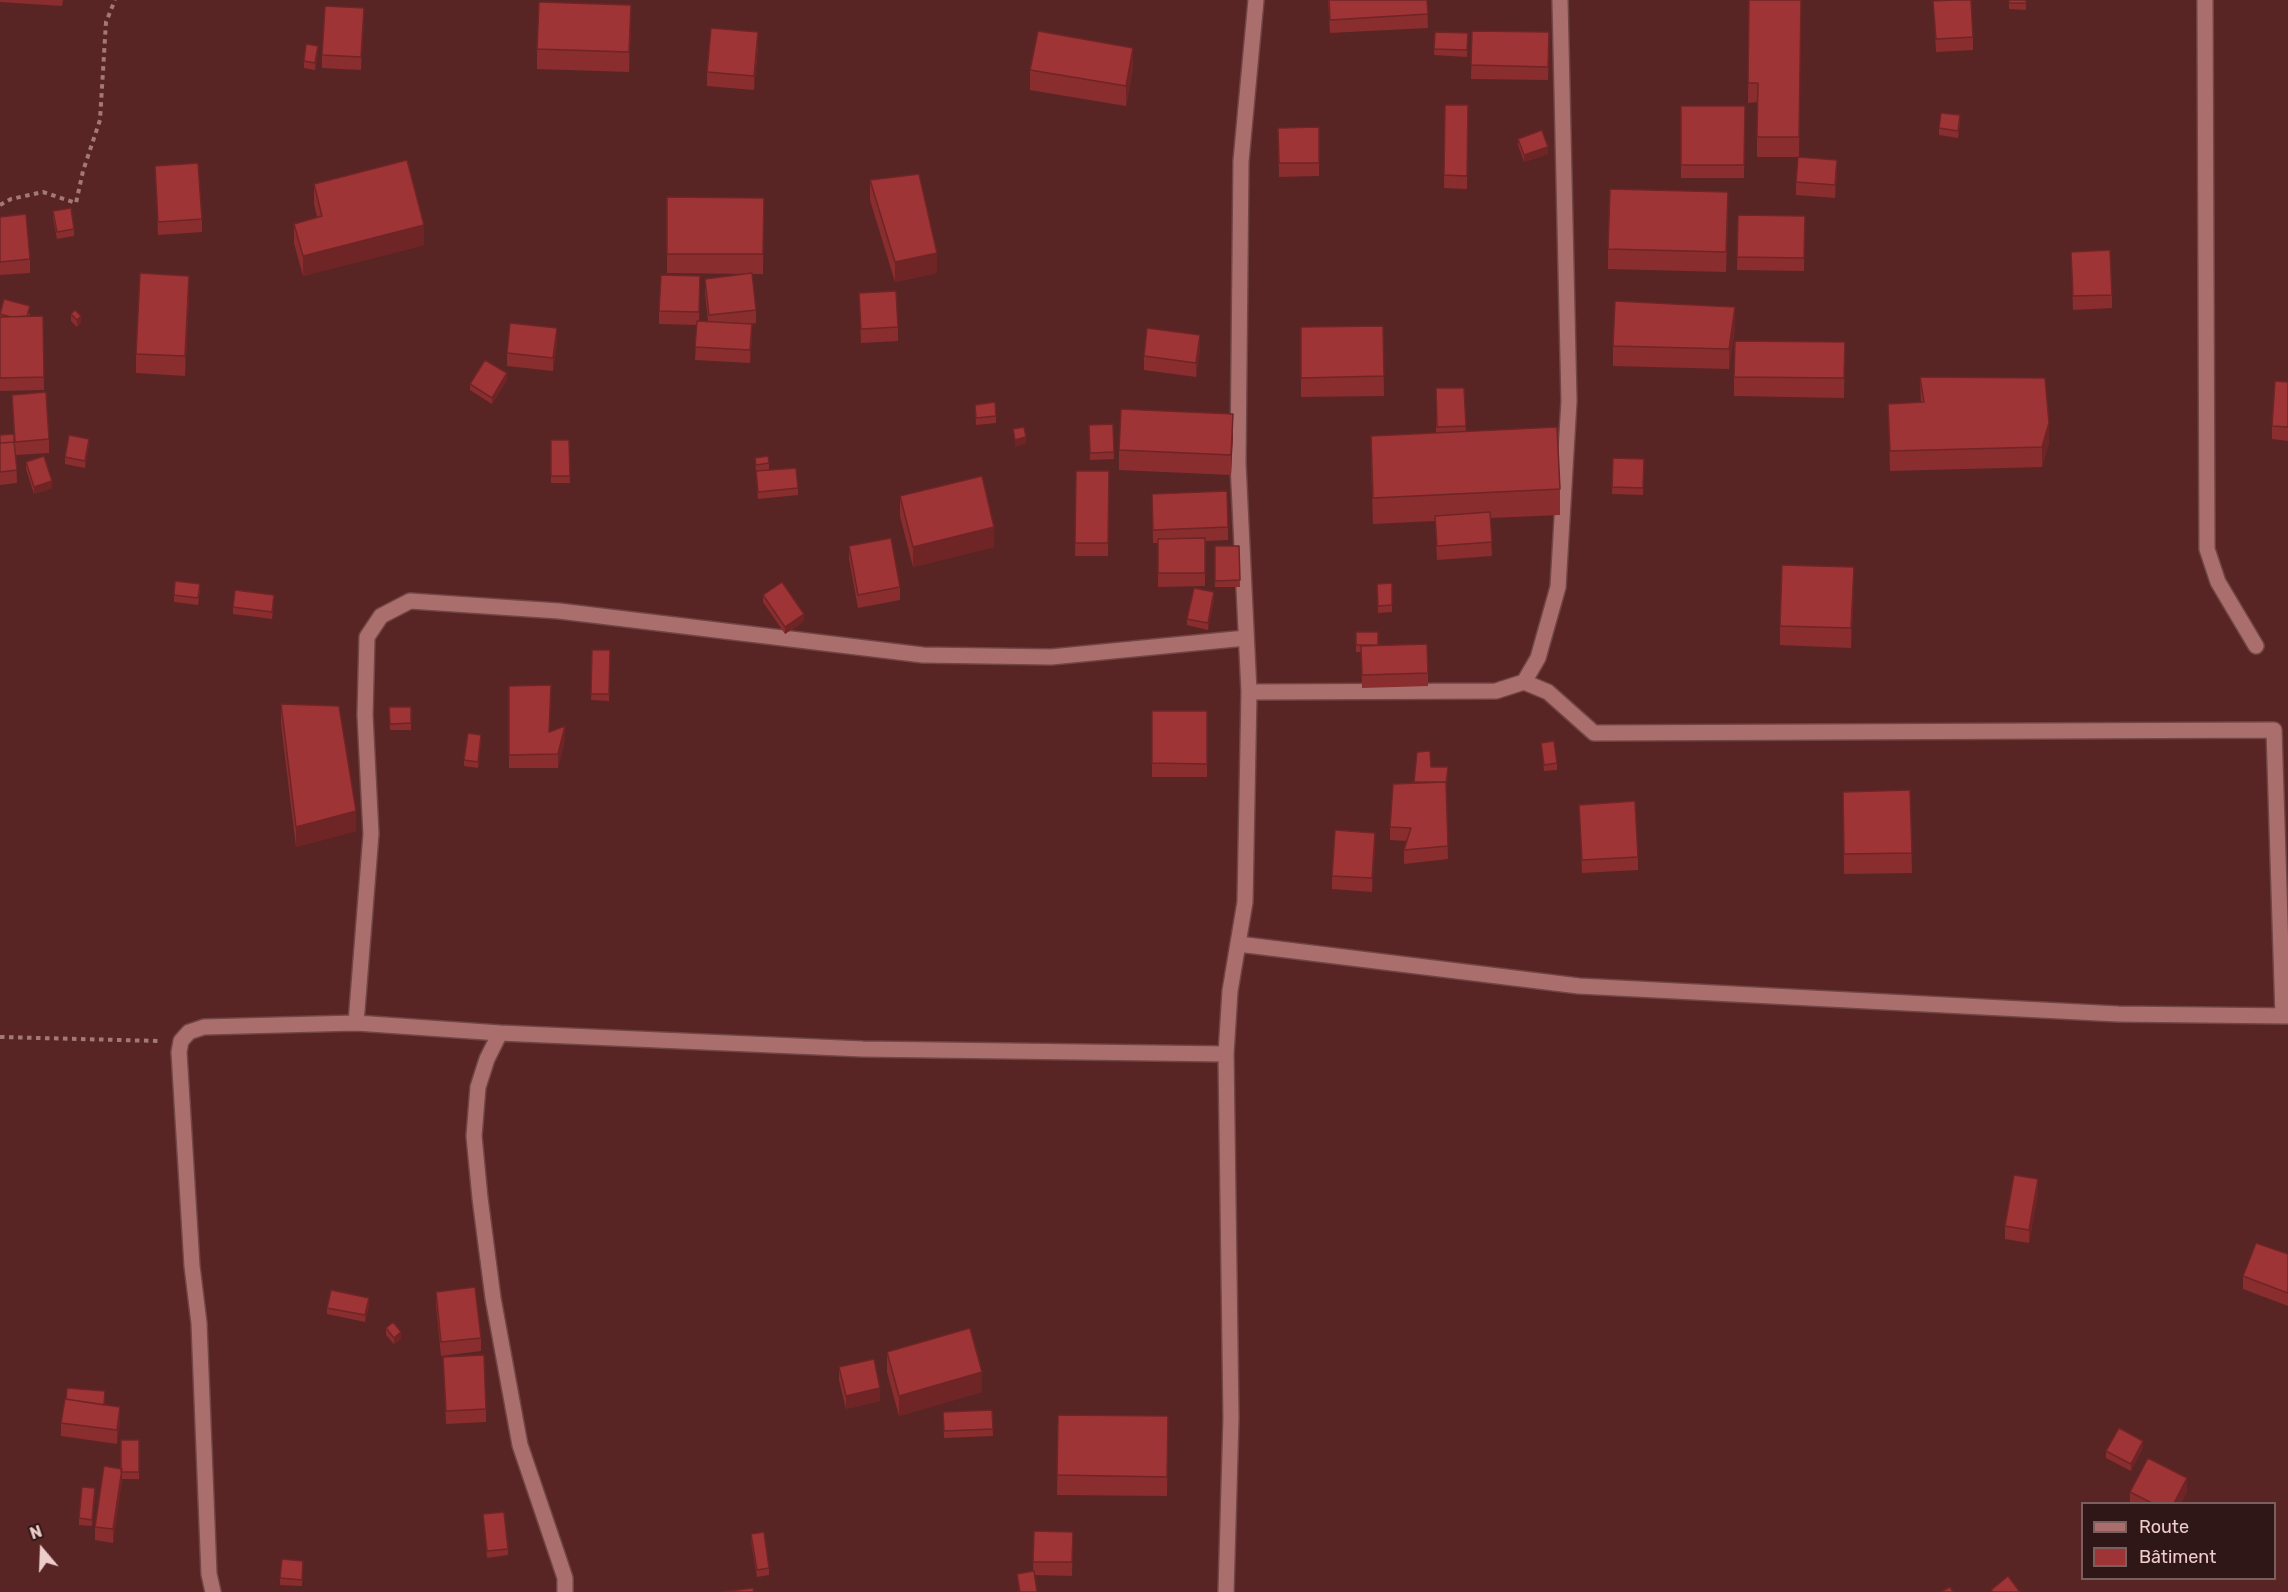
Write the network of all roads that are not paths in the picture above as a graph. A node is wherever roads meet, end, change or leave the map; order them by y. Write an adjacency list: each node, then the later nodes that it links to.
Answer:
1 (1256, 0): 4 (street)
2 (1560, 0): 6 (street)
3 (2205, 0): 5 (street)
4 (1246, 639): 7 (street); 10 (street)
5 (2256, 646)
6 (1524, 682): 7 (street); 9 (street)
7 (1249, 692): 8 (street)
8 (1238, 945): 9 (street); 12 (street)
9 (2286, 1016)
10 (356, 1023): 11 (street); 13 (street)
11 (501, 1034): 12 (street); 14 (street)
12 (1226, 1054): 15 (street)
13 (213, 1592)
14 (565, 1592)
15 (1227, 1592)

